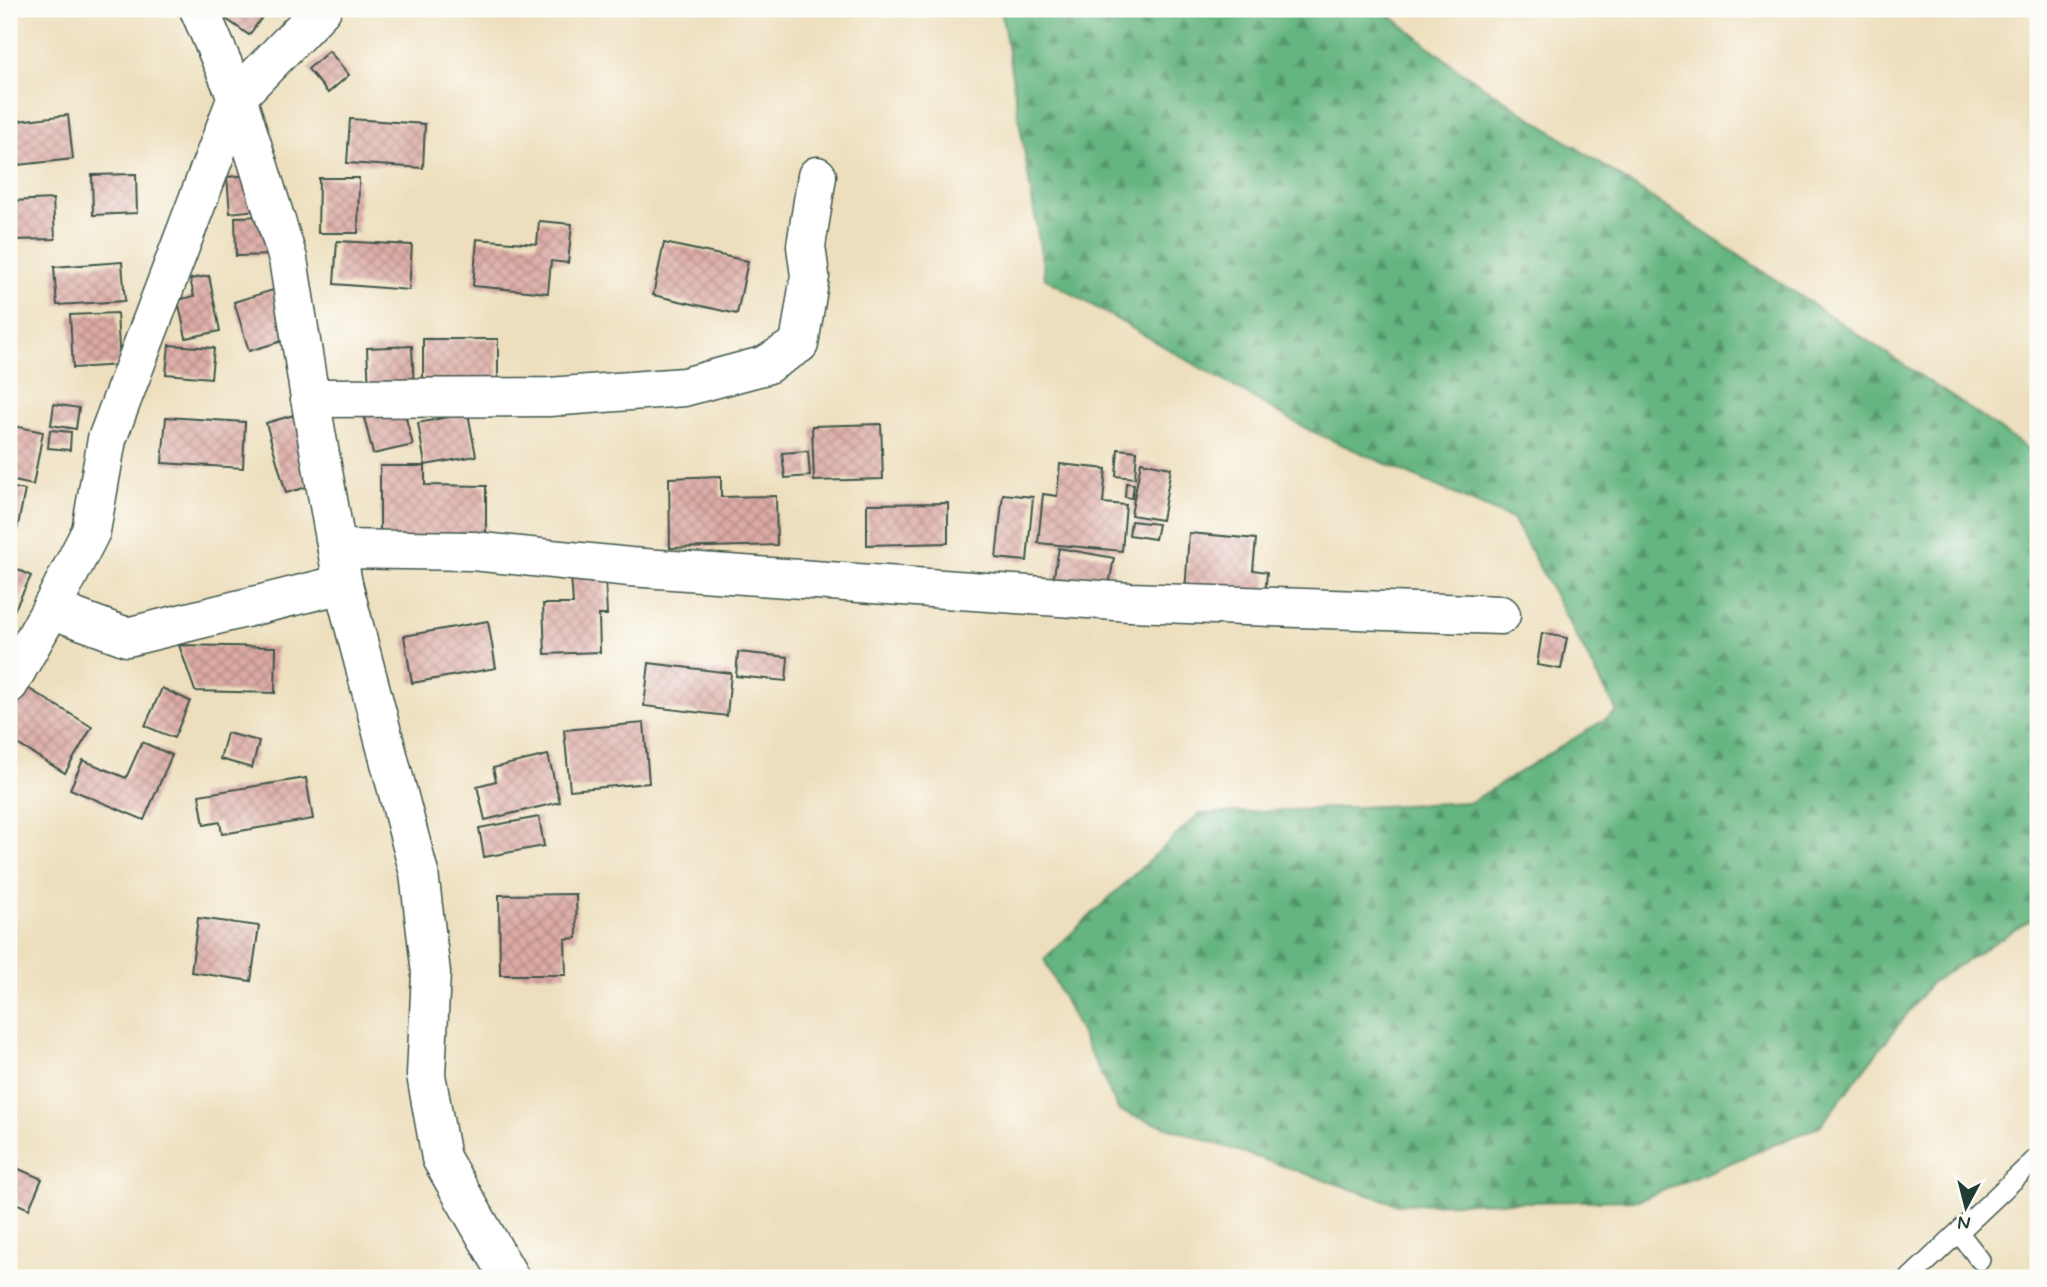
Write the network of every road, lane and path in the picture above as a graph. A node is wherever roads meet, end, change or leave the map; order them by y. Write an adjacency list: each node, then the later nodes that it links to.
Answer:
1 (199, 9): 3 (street)
2 (322, 9): 3 (street)
3 (237, 97): 5 (street); 7 (street)
4 (817, 176): 5 (street)
5 (310, 398): 6 (street)
6 (340, 567): 7 (street); 8 (street); 13 (street)
7 (51, 609): 9 (street)
8 (1502, 615)
9 (9, 684)
10 (2038, 1157): 11 (lane)
11 (1958, 1233): 12 (lane); 14 (lane)
12 (1980, 1260)
13 (510, 1278)
14 (1910, 1278)

